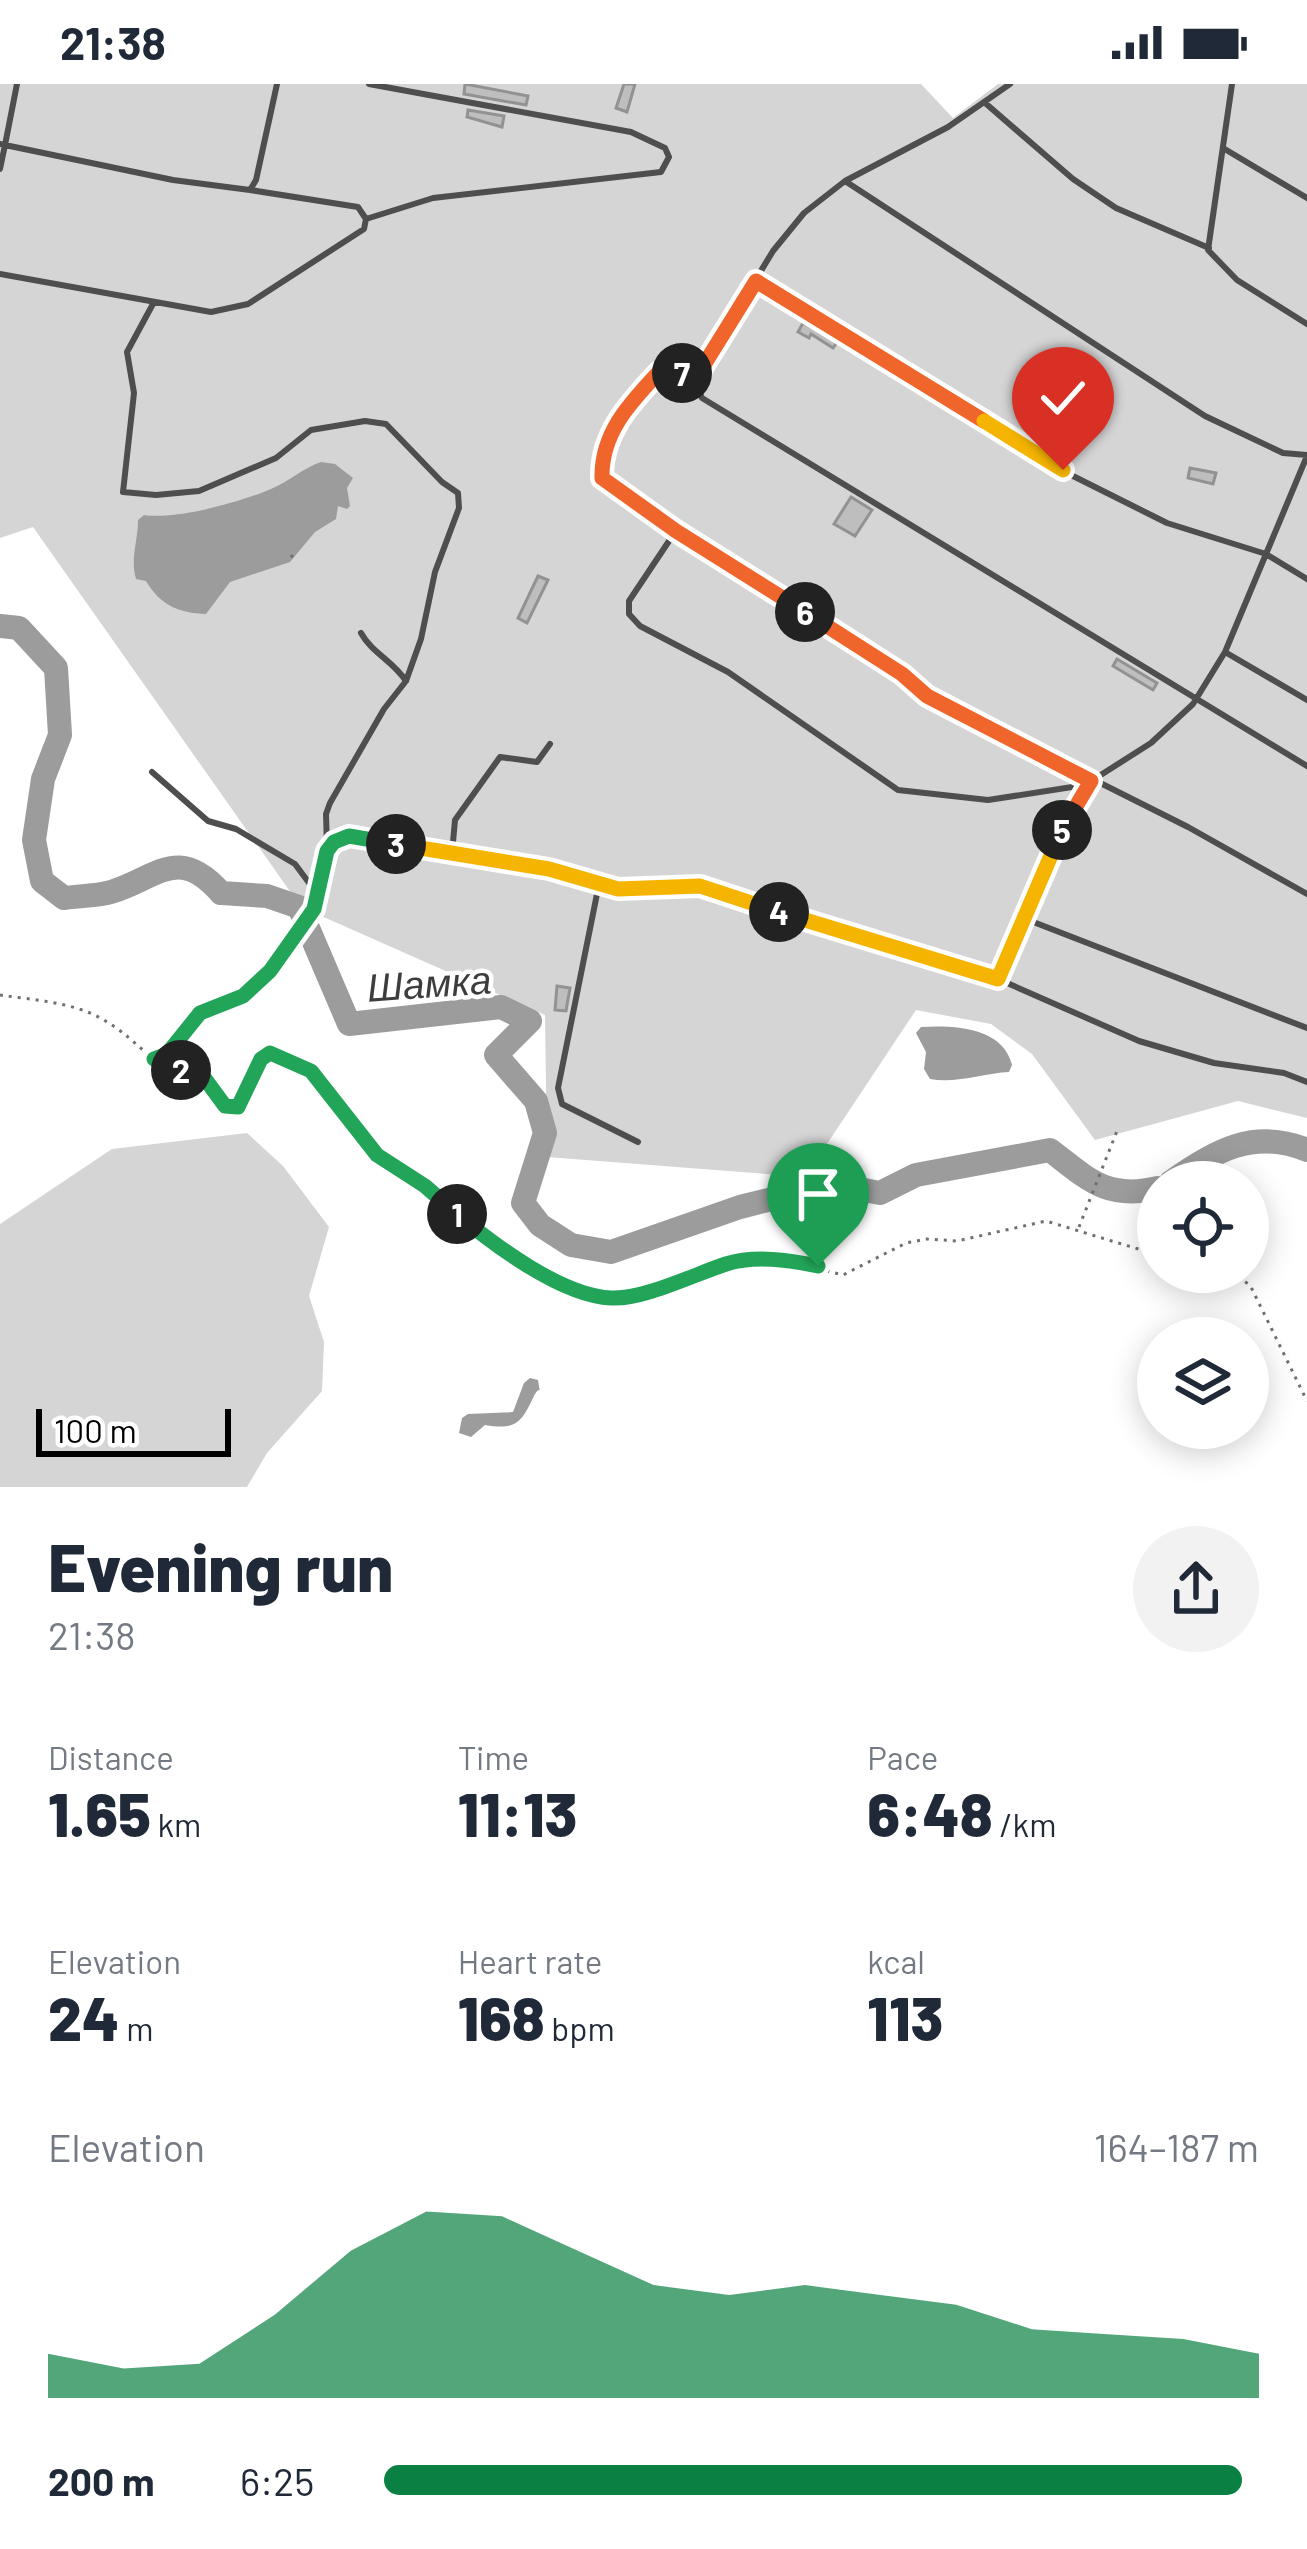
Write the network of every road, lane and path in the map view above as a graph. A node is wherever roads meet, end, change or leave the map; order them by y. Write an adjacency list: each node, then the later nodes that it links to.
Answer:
1 (16, 84): 7 (lane)
2 (277, 84): 11 (lane)
3 (369, 84): 13 (lane)
4 (1010, 84): 6 (lane)
5 (1232, 84): 8 (lane)
6 (984, 102): 10 (lane); 14 (lane)
7 (2, 145): 9 (lane); 11 (lane)
8 (1222, 148): 12 (lane); 14 (lane)
9 (0, 169)
10 (845, 182): 16 (lane); 20 (lane)
11 (250, 190): 13 (lane)
12 (1307, 199)
13 (366, 219): 17 (lane)
14 (1209, 248): 18 (lane)
15 (0, 274): 17 (lane)
16 (756, 281): 19 (lane); 22 (lane)
17 (154, 302): 28 (lane)
18 (1307, 324)
19 (692, 374): 21 (lane); 29 (lane)
20 (1307, 456): 22 (lane)
21 (676, 531): 34 (lane); 34 (lane)
22 (1266, 554): 25 (lane); 27 (lane)
23 (291, 555): 24 (path)
24 (296, 562)
25 (1307, 579)
26 (362, 633): 28 (lane)
27 (1225, 652): 29 (lane); 30 (lane)
28 (406, 681): 35 (lane)
29 (1196, 698): 32 (lane); 34 (lane)
30 (1307, 700)
31 (550, 744): 36 (lane)
32 (1307, 766)
33 (152, 772): 39 (lane)
34 (1091, 781): 38 (lane); 40 (lane)
35 (327, 851): 36 (lane); 39 (path)
36 (452, 854): 37 (lane)
37 (598, 884): 41 (lane); 47 (lane)
38 (1307, 894)
39 (318, 895): 44 (path)
40 (1023, 918): 41 (lane); 43 (lane)
41 (998, 979): 45 (lane)
42 (0, 994): 44 (path)
43 (1307, 1028)
44 (154, 1059): 48 (path)
45 (1307, 1082)
46 (1118, 1131): 48 (path)
47 (638, 1142)
48 (1078, 1229): 49 (path)
49 (1137, 1248)
50 (1254, 1293): 51 (path)
51 (1307, 1401)

